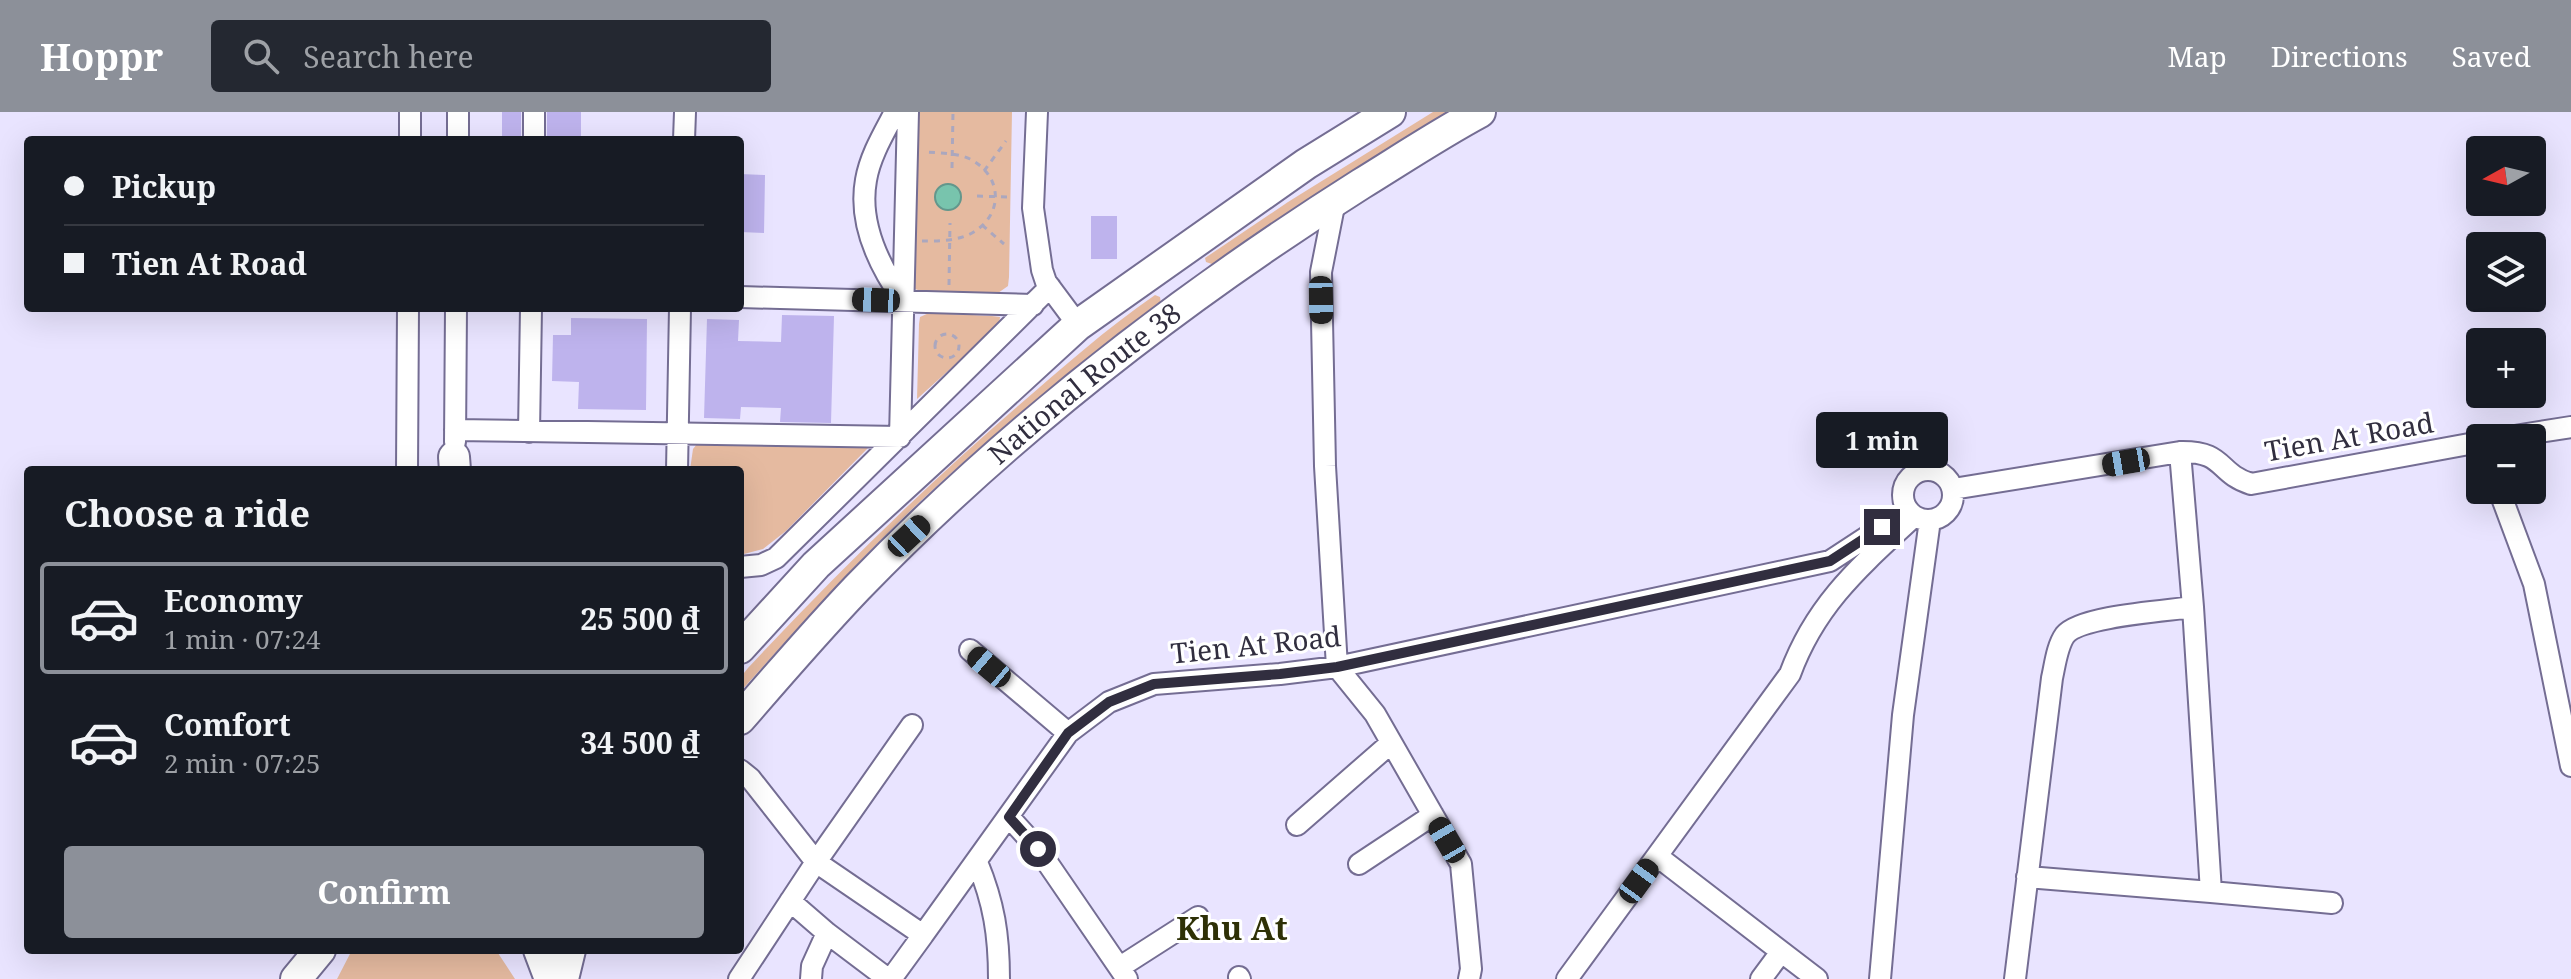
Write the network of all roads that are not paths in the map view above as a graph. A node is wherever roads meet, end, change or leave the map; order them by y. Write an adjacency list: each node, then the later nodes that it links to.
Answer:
1 (410, 112): 10 (street)
2 (458, 112): 11 (street)
3 (534, 112): 12 (street)
4 (685, 112): 13 (street)
5 (895, 112): 19 (street)
6 (908, 112): 19 (street)
7 (1037, 112): 16 (street)
8 (1390, 112): 15 (highway, National Route 38)
9 (1480, 112): 14 (highway, National Route 38)
10 (410, 136)
11 (458, 136)
12 (534, 136)
13 (684, 136)
14 (1335, 201): 18 (highway, National Route 38); 43 (street)
15 (1170, 259): 18 (highway); 25 (highway, National Route 38)
16 (1050, 287): 20 (street); 25 (street)
17 (744, 297): 19 (street)
18 (1195, 297): 44 (highway, National Route 38)
19 (904, 301): 20 (street); 30 (street)
20 (1033, 305): 30 (street)
21 (408, 312): 34 (street)
22 (456, 312): 33 (street)
23 (531, 312): 28 (street)
24 (680, 312): 29 (street)
25 (1078, 325): 41 (highway, National Route 38)
26 (2571, 427): 27 (street)
27 (2546, 431)
28 (529, 432): 29 (street); 33 (street)
29 (679, 433): 30 (street); 35 (street)
30 (900, 437): 39 (street)
31 (2466, 445): 32 (street, Tien At Road)
32 (2180, 452): 36 (street, Tien At Road); 40 (street)
33 (455, 457)
34 (407, 466)
35 (677, 466)
36 (1953, 489): 38 (street); 38 (street)
37 (2504, 504): 47 (street)
38 (1918, 516): 43 (street, Tien At Road); 54 (street); 83 (street)
39 (744, 567)
40 (2193, 607): 58 (street); 59 (street)
41 (744, 644)
42 (970, 650): 46 (street)
43 (1337, 667): 46 (street, Tien At Road); 48 (street)
44 (744, 715)
45 (912, 725): 55 (street)
46 (1068, 733): 52 (street, Tien At Road)
47 (2568, 740): 49 (street)
48 (1391, 743): 51 (street); 53 (street)
49 (2571, 766)
50 (744, 774): 55 (street)
51 (1433, 815): 57 (street); 79 (street)
52 (1009, 817): 56 (street, Tien At Road); 70 (street)
53 (1297, 825)
54 (1657, 856): 65 (street); 80 (street)
55 (816, 862): 60 (street); 64 (street)
56 (977, 862): 64 (street, Tien At Road); 78 (street)
57 (1359, 864)
58 (2027, 877): 59 (street); 84 (street)
59 (2211, 892): 61 (street)
60 (790, 901): 63 (street); 75 (street)
61 (2332, 903)
62 (1198, 917): 70 (street)
63 (827, 933): 76 (street); 77 (street)
64 (923, 935): 77 (street, Tien At Road)
65 (1781, 952): 81 (street); 82 (street)
66 (318, 954): 71 (highway)
67 (319, 954): 72 (highway)
68 (541, 954): 73 (highway)
69 (569, 954): 74 (highway)
70 (1124, 973)
71 (296, 979)
72 (309, 979)
73 (550, 979)
74 (563, 979)
75 (739, 979)
76 (811, 979)
77 (890, 979)
78 (999, 979)
79 (1469, 979)
80 (1567, 979)
81 (1761, 979)
82 (1817, 979)
83 (1880, 979)
84 (2015, 979)

